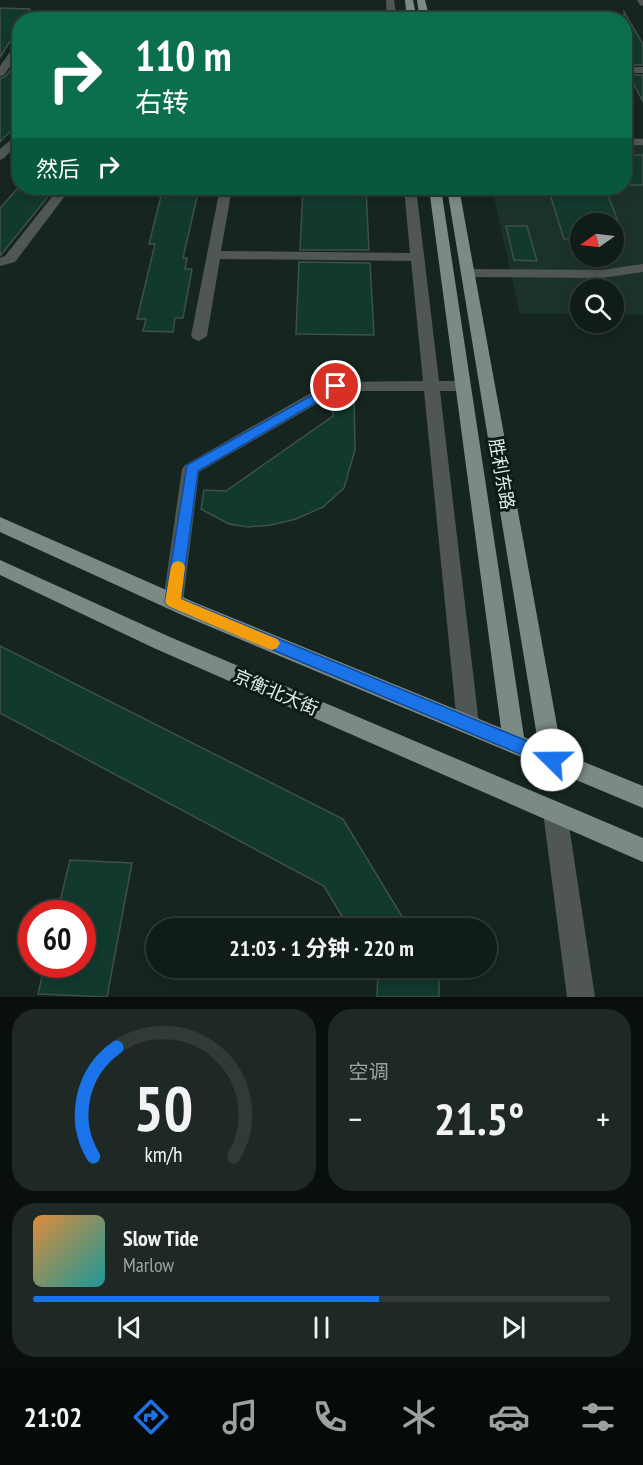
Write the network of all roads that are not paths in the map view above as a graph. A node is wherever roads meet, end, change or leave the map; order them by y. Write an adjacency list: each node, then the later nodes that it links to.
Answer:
1 (12, 60): 2 (street)
2 (0, 73)
3 (12, 143): 4 (street)
4 (0, 156)
5 (59, 195): 12 (street)
6 (225, 195): 10 (street)
7 (411, 195): 11 (street)
8 (436, 195): 17 (main road, 胜利东路)
9 (454, 195): 14 (main road, 胜利东路)
10 (215, 250): 11 (street); 15 (street)
11 (417, 251): 16 (street)
12 (0, 262)
13 (643, 268): 14 (street)
14 (467, 273): 23 (main road, 胜利东路)
15 (199, 336)
16 (431, 386): 17 (street); 20 (street); 21 (street)
17 (463, 386): 22 (main road, 胜利东路)
18 (0, 524): 20 (main road)
19 (0, 567): 25 (main road, 京衡北大街)
20 (173, 602): 21 (main road)
21 (468, 724): 22 (main road)
22 (514, 744): 23 (main road)
23 (552, 760): 24 (main road)
24 (643, 797)
25 (555, 812): 26 (main road, 京衡北大街); 27 (street)
26 (643, 850)
27 (581, 997)

